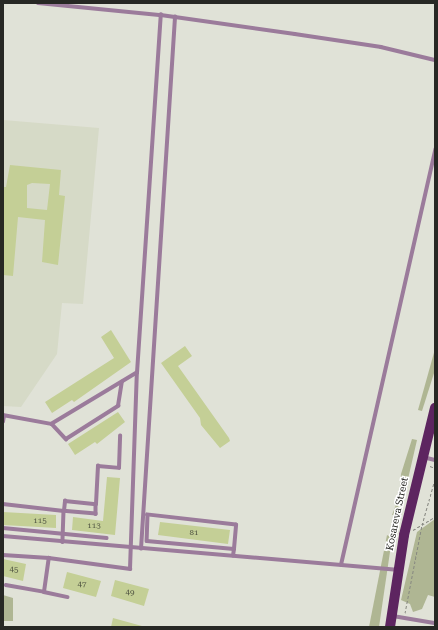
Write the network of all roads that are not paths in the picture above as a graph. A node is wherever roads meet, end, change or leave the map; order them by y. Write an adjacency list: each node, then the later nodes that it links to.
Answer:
1 (38, 3): 2 (lane)
2 (161, 15): 3 (lane); 6 (lane)
3 (175, 17): 4 (lane); 24 (lane)
4 (435, 60)
5 (435, 150): 29 (lane)
6 (137, 374): 7 (lane); 23 (lane)
7 (122, 382): 11 (lane); 11 (lane)
8 (435, 408): 13 (main road, Kosareva Street)
9 (3, 416): 10 (lane); 11 (lane)
10 (3, 422)
11 (52, 424)
12 (120, 436): 16 (lane)
13 (422, 457): 14 (lane); 30 (main road, Kosareva Street)
14 (435, 460)
15 (3, 504): 17 (lane)
16 (96, 504): 17 (lane); 17 (lane)
17 (64, 511): 19 (lane)
18 (3, 528): 19 (lane)
19 (64, 533): 21 (lane); 22 (lane)
20 (3, 536): 22 (lane)
21 (107, 538)
22 (63, 542): 23 (lane)
23 (130, 548): 24 (lane); 28 (lane)
24 (141, 549): 27 (lane)
25 (234, 549): 25 (lane); 27 (lane)
26 (3, 555): 28 (lane)
27 (233, 556): 29 (lane)
28 (49, 558): 32 (lane)
29 (342, 565): 30 (lane)
30 (398, 570): 34 (main road, Kosareva Street)
31 (6, 585): 32 (lane)
32 (44, 592): 33 (lane)
33 (67, 597)
34 (392, 616): 35 (lane); 36 (main road, Kosareva Street)
35 (435, 623)
36 (390, 627)

